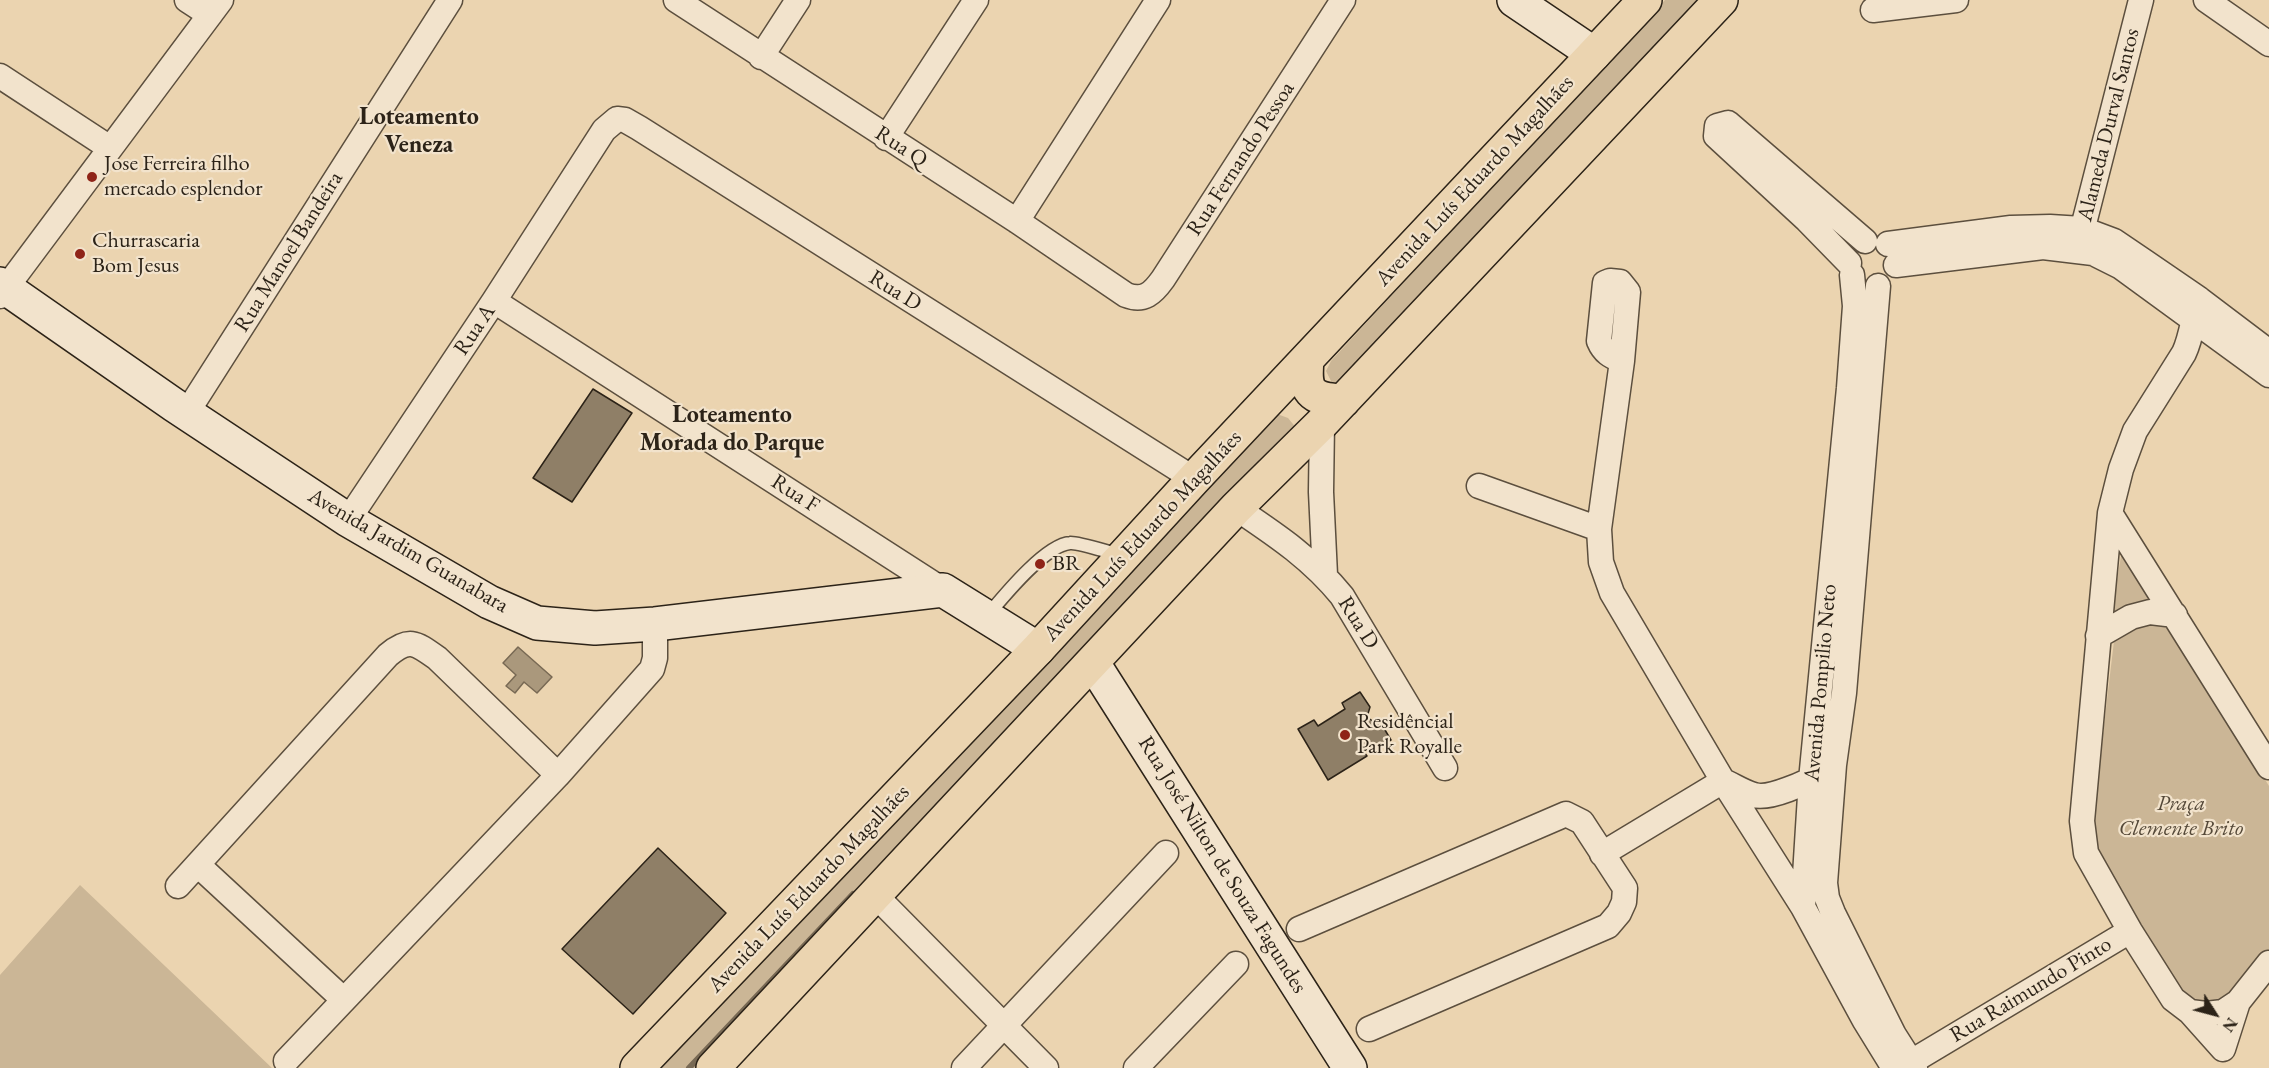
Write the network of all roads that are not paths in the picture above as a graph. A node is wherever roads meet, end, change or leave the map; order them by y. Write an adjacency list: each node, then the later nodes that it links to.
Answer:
1 (187, 0): 15 (street)
2 (450, 0): 38 (street, Rua Manoel Bandeira)
3 (676, 0): 19 (street, Rua Q)
4 (798, 0): 19 (street)
5 (976, 0): 22 (street)
6 (1158, 0): 24 (street)
7 (1343, 0): 30 (street, Rua Fernando Pessoa)
8 (1514, 0): 18 (street)
9 (1645, 0): 18 (main road, Avenida Luís Eduardo Magalhães)
10 (1721, 0): 37 (main road)
11 (1956, 0): 14 (street)
12 (2141, 0): 25 (street, Alameda Durval Santos)
13 (2206, 0): 17 (street)
14 (1931, 2): 16 (street)
15 (215, 7): 23 (street)
16 (1873, 10)
17 (2269, 44)
18 (1594, 54): 34 (main road, Avenida Luís Eduardo Magalhães)
19 (761, 57): 22 (street, Rua Q)
20 (0, 76): 23 (street)
21 (600, 138): 31 (street, Rua A); 41 (street, Rua D)
22 (886, 138): 24 (street, Rua Q)
23 (110, 148): 29 (street)
24 (1017, 221): 30 (street, Rua Q)
25 (2080, 240): 26 (street); 32 (street)
26 (1883, 250): 27 (street); 27 (street); 28 (street)
27 (1851, 269): 28 (street); 60 (street, Avenida Pompilio Neto)
28 (1878, 286): 56 (street, Avenida Pompilio Neto)
29 (2, 289): 38 (street, Avenida Jardim Guanabara)
30 (1126, 295)
31 (494, 301): 45 (street, Rua A); 49 (street, Rua F)
32 (2196, 309): 33 (street); 36 (street); 44 (street)
33 (2269, 352)
34 (1307, 360): 37 (main road); 39 (main road, Avenida Luís Eduardo Magalhães)
35 (1622, 361): 46 (street)
36 (2269, 375)
37 (1332, 412): 40 (main road); 48 (street)
38 (186, 414): 45 (street, Avenida Jardim Guanabara)
39 (1245, 425): 40 (main road); 41 (main road, Avenida Luís Eduardo Magalhães)
40 (1277, 466): 43 (main road)
41 (1194, 480): 47 (main road, Avenida Luís Eduardo Magalhães)
42 (1479, 486): 46 (street)
43 (1236, 508): 48 (street, Rua D); 55 (main road)
44 (2110, 513): 50 (street); 53 (street)
45 (348, 520): 52 (street, Avenida Jardim Guanabara)
46 (1599, 529): 61 (street)
47 (1125, 556): 51 (lane); 54 (main road, Avenida Luís Eduardo Magalhães)
48 (1325, 575): 58 (street, Rua D)
49 (944, 590): 51 (street); 52 (street, Avenida Jardim Guanabara)
50 (2175, 615): 53 (street); 57 (street)
51 (987, 616): 54 (street)
52 (655, 624): 59 (street)
53 (2098, 636): 69 (street)
54 (1038, 649): 80 (main road, Avenida Luís Eduardo Magalhães)
55 (1093, 663): 66 (main road); 85 (street, Rua José Nilton de Souza Fagundes)
56 (1834, 765): 60 (street); 79 (street, Avenida Pompilio Neto)
57 (2269, 767)
58 (1445, 768)
59 (558, 775): 64 (street); 72 (street)
60 (1811, 780): 61 (street); 67 (street, Avenida Pompilio Neto)
61 (1723, 781): 63 (street); 67 (street)
62 (1166, 853): 75 (street)
63 (1602, 854): 68 (street); 76 (street)
64 (198, 865): 65 (street); 72 (street)
65 (178, 886)
66 (875, 895): 75 (street); 81 (main road)
67 (1803, 908): 79 (street)
68 (1299, 929)
69 (2130, 931): 74 (street); 79 (street, Rua Raimundo Pinto)
70 (2269, 963): 73 (street)
71 (1236, 964): 84 (street)
72 (344, 1000): 78 (street)
73 (2238, 1002): 74 (street); 77 (street)
74 (2190, 1012): 77 (street)
75 (1004, 1027): 82 (street); 83 (street)
76 (1369, 1029)
77 (2225, 1059)
78 (286, 1061)
79 (1906, 1066)
80 (637, 1068)
81 (713, 1068)
82 (964, 1068)
83 (1046, 1068)
84 (1136, 1068)
85 (1350, 1068)

